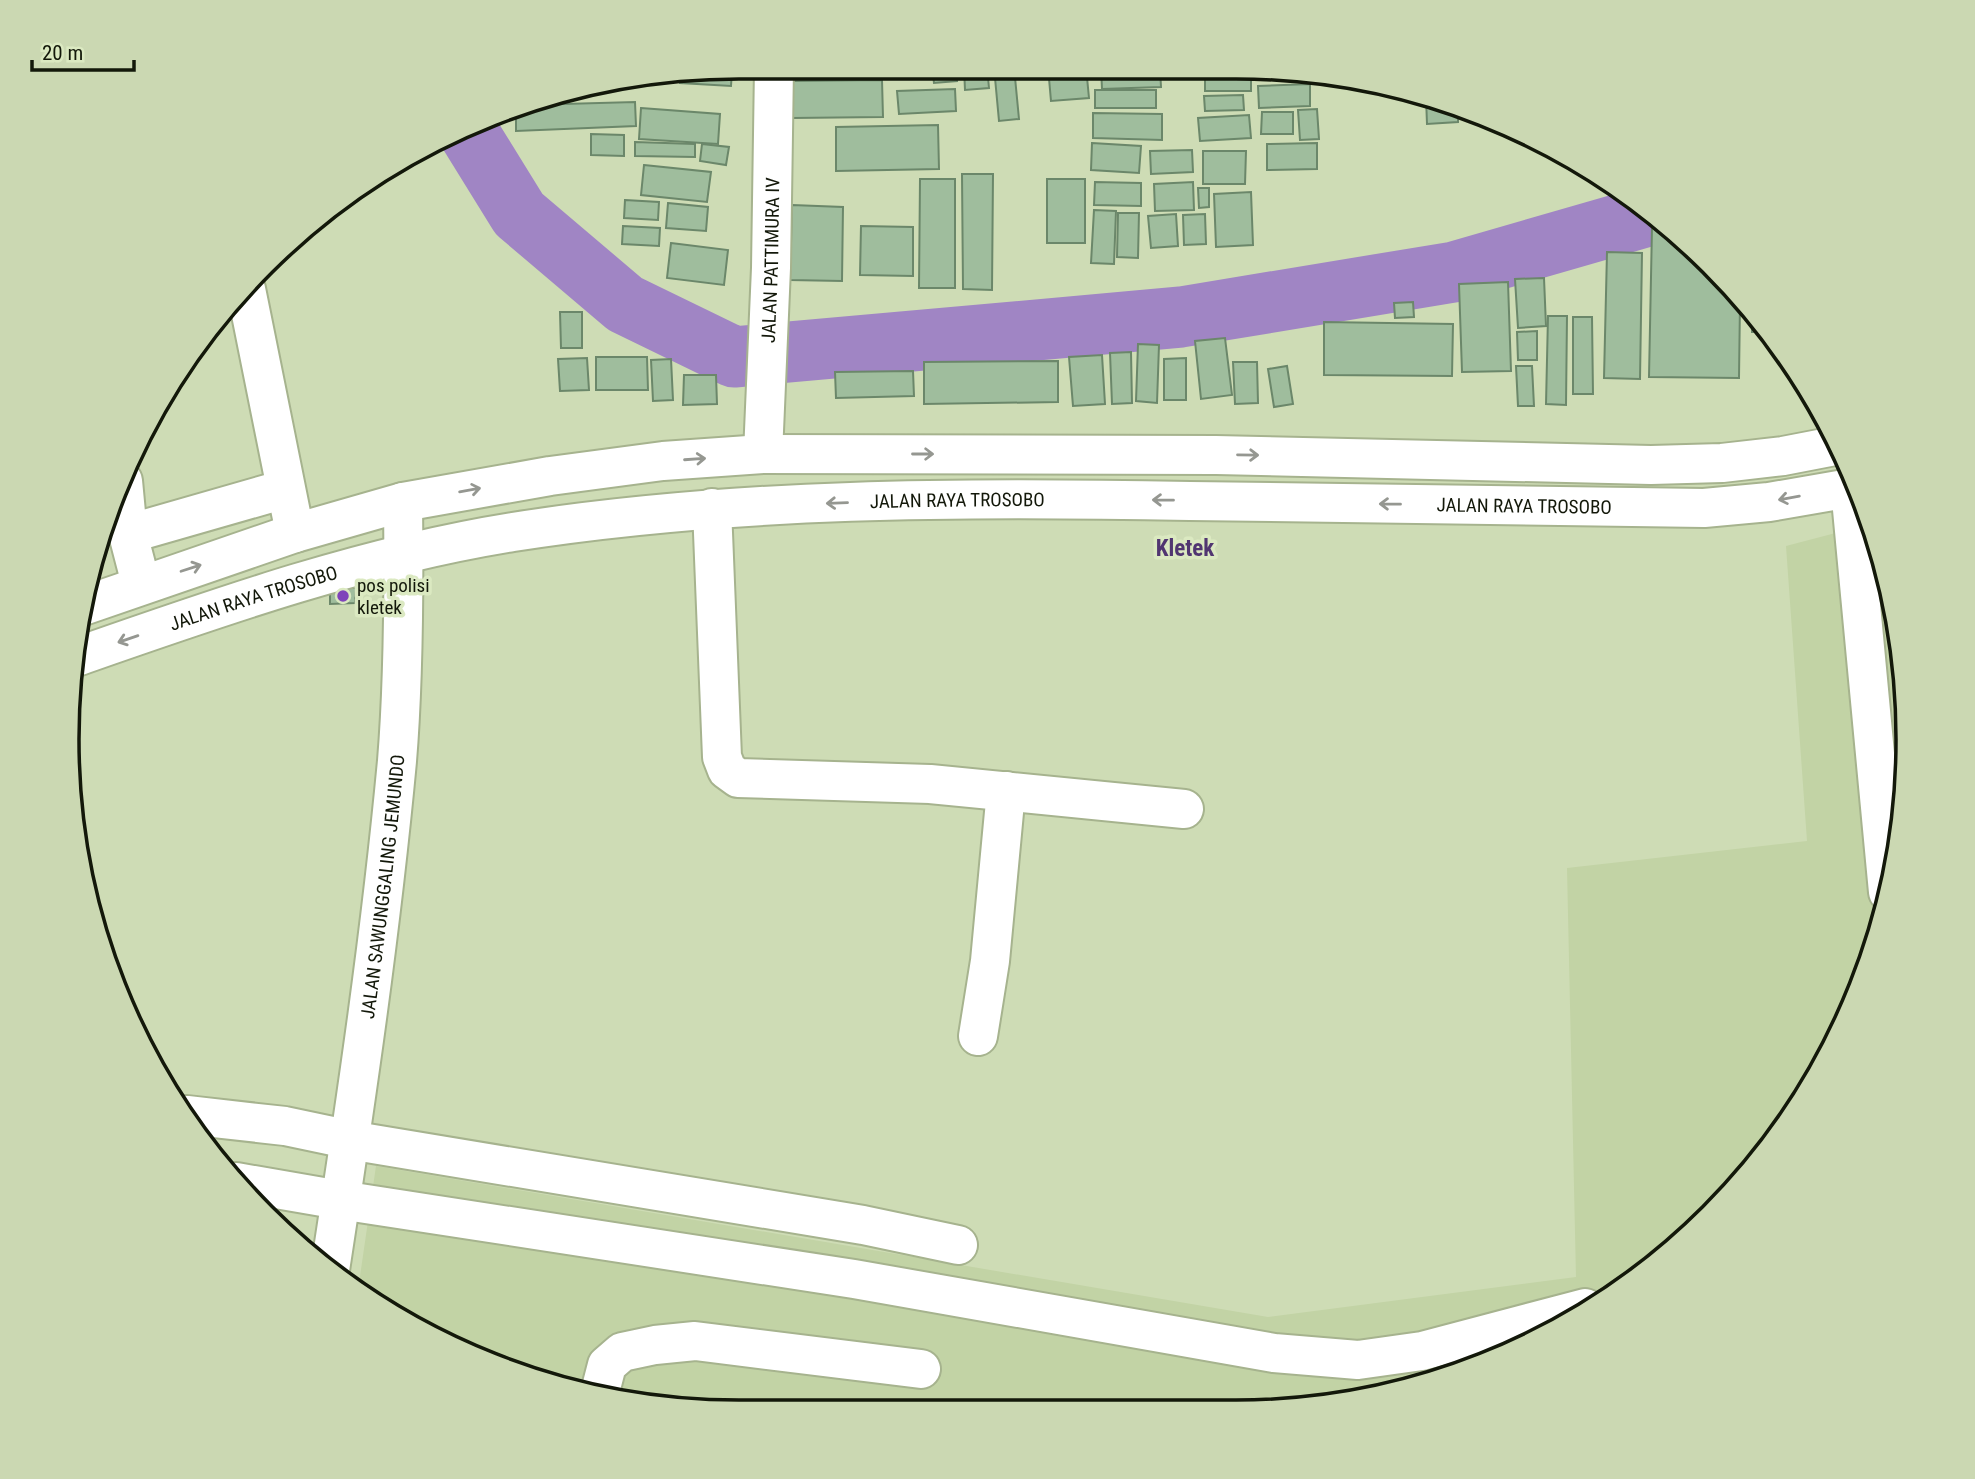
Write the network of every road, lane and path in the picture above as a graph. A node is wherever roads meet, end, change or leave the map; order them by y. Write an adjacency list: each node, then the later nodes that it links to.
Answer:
1 (774, 79): 4 (main road, JALAN PATTIMURA IV)
2 (248, 299): 6 (main road)
3 (1828, 447): 4 (main road, one-way to 3)
4 (763, 454): 8 (main road, one-way to 4)
5 (1846, 488): 9 (main road, JALAN RAYA TROSOBO, one-way to 9)
6 (285, 489): 11 (main road); 12 (main road)
7 (125, 499): 12 (main road)
8 (403, 502): 11 (main road); 13 (main road, JALAN SAWUNGGALING JEMUNDO)
9 (712, 508): 13 (main road, JALAN RAYA TROSOBO); 17 (main road)
10 (1855, 511): 19 (main road)
11 (295, 533): 14 (main road, one-way to 11)
12 (128, 534): 14 (main road)
13 (403, 553): 16 (main road, JALAN RAYA TROSOBO, one-way to 16); 22 (main road, JALAN SAWUNGGALING JEMUNDO)
14 (141, 584): 15 (main road)
15 (93, 602)
16 (84, 654)
17 (1006, 791): 18 (main road); 20 (main road)
18 (1184, 809)
19 (1885, 860)
20 (978, 1037)
21 (196, 1116): 22 (main road)
22 (345, 1169): 23 (main road); 25 (main road); 25 (main road); 26 (main road, JALAN SAWUNGGALING JEMUNDO)
23 (247, 1180)
24 (958, 1245): 25 (main road)
25 (858, 1251): 27 (main road)
26 (332, 1259)
27 (1562, 1314)
28 (921, 1368): 29 (main road)
29 (602, 1386)

